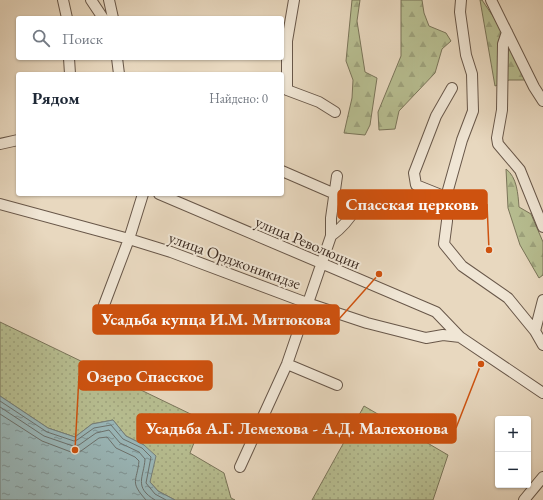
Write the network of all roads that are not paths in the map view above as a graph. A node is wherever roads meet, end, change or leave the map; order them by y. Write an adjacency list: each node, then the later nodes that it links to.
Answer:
1 (64, 0): 7 (street)
2 (91, 0): 8 (street)
3 (110, 0): 9 (street)
4 (294, 0): 16 (street)
5 (461, 0): 26 (street)
6 (492, 0): 10 (street)
7 (67, 16)
8 (102, 16)
9 (113, 16)
10 (507, 32): 17 (street); 29 (street)
11 (69, 60): 13 (street)
12 (117, 60): 14 (street)
13 (70, 72)
14 (119, 72)
15 (452, 88): 26 (street)
16 (284, 90): 18 (street)
17 (543, 101)
18 (335, 112)
19 (16, 140): 20 (street)
20 (0, 144)
21 (284, 173): 23 (street)
22 (337, 176): 23 (street)
23 (335, 194): 30 (street)
24 (142, 196): 31 (street)
25 (164, 196): 32 (street, улица Революции)
26 (446, 197): 36 (street)
27 (0, 204): 31 (street, улица Орджоникидзе)
28 (355, 209): 30 (street)
29 (543, 227)
30 (331, 236): 32 (street)
31 (129, 239): 34 (street, улица Орджоникидзе); 35 (street)
32 (321, 263): 34 (street); 37 (street, улица Революции)
33 (543, 300): 36 (street)
34 (307, 303): 37 (street, улица Орджоникидзе); 39 (street)
35 (104, 305)
36 (535, 331): 38 (street)
37 (460, 337): 41 (street, улица Революции)
38 (543, 345)
39 (287, 364): 40 (street); 42 (street)
40 (337, 385)
41 (543, 393)
42 (240, 467)
43 (543, 477): 44 (street)
44 (524, 500)

